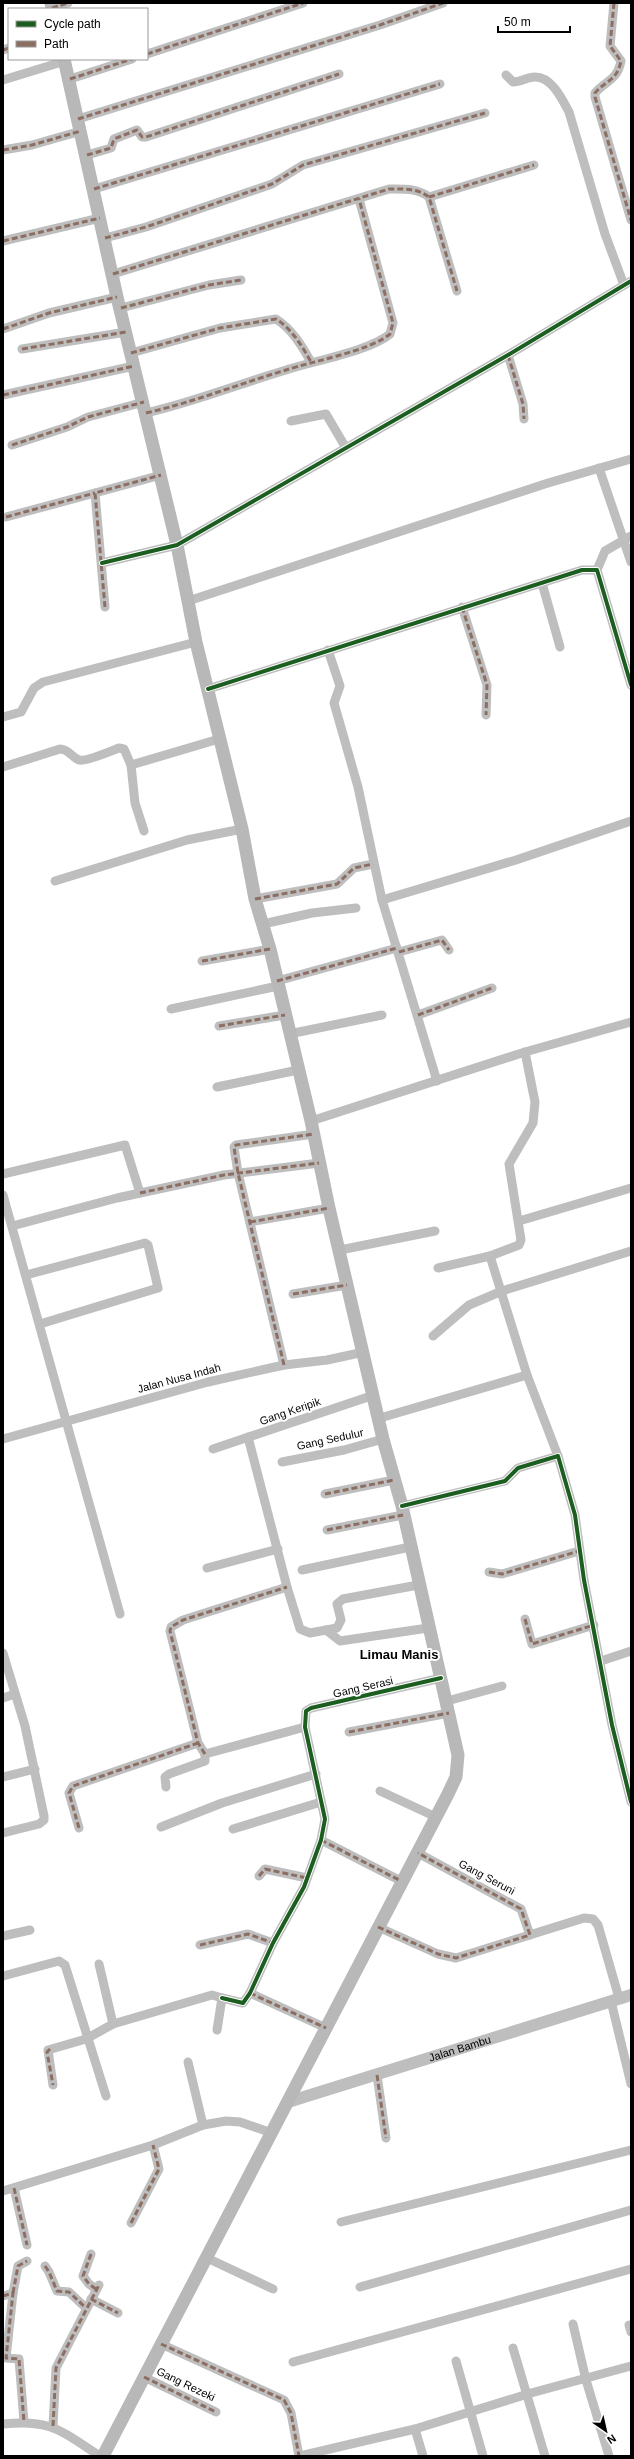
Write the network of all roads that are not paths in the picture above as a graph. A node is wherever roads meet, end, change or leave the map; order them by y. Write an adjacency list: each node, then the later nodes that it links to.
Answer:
1 (68, 3): 5 (street)
2 (303, 3): 6 (street)
3 (443, 3): 15 (street)
4 (614, 3): 23 (street)
5 (52, 7)
6 (148, 54)
7 (65, 60): 11 (main road); 12 (street)
8 (129, 60): 11 (street)
9 (339, 74): 17 (street)
10 (506, 74): 28 (street)
11 (70, 79): 15 (main road)
12 (3, 80)
13 (440, 84): 19 (street)
14 (485, 113): 24 (street)
15 (80, 125): 16 (street); 17 (main road)
16 (3, 150)
17 (87, 155): 19 (main road)
18 (534, 165): 20 (street)
19 (94, 189): 22 (main road)
20 (430, 197): 21 (street); 29 (street)
21 (359, 199): 26 (street); 36 (street)
22 (100, 218): 24 (main road); 25 (street)
23 (631, 220)
24 (105, 238): 26 (main road)
25 (3, 241)
26 (113, 274): 30 (main road)
27 (241, 280): 30 (street)
28 (628, 284): 34 (street)
29 (457, 292)
30 (119, 302): 31 (street); 32 (main road)
31 (3, 329)
32 (126, 332): 33 (street); 35 (main road)
33 (22, 349)
34 (508, 355): 39 (street); 42 (street)
35 (133, 359): 36 (street); 37 (street); 38 (main road)
36 (311, 362): 38 (street)
37 (3, 395)
38 (145, 407): 41 (street); 45 (main road)
39 (524, 419)
40 (291, 421): 42 (street)
41 (12, 445)
42 (346, 448): 49 (street)
43 (631, 459): 44 (street)
44 (599, 468): 48 (street); 54 (street)
45 (161, 475): 46 (street); 49 (main road)
46 (95, 493): 47 (street); 51 (street)
47 (6, 518)
48 (628, 538): 50 (street); 52 (street)
49 (177, 545): 51 (street); 54 (main road)
50 (631, 562)
51 (102, 563): 55 (street)
52 (597, 570): 53 (street); 60 (street)
53 (542, 583): 56 (street); 58 (street)
54 (188, 601): 57 (main road)
55 (105, 607)
56 (462, 607): 59 (street); 62 (street)
57 (196, 642): 61 (main road); 63 (street)
58 (560, 647)
59 (328, 650): 61 (street); 70 (street)
60 (631, 685)
61 (208, 689): 64 (main road)
62 (486, 715)
63 (3, 717)
64 (219, 739): 65 (street); 68 (main road)
65 (131, 765): 66 (street); 69 (street)
66 (3, 767)
67 (631, 821): 73 (street)
68 (242, 829): 71 (street); 72 (main road)
69 (144, 831)
70 (374, 864): 72 (street); 73 (street)
71 (55, 881)
72 (256, 899): 75 (main road)
73 (382, 900): 77 (street)
74 (356, 908): 75 (street)
75 (263, 924): 76 (main road)
76 (270, 948): 79 (street); 80 (main road)
77 (398, 950): 78 (street); 80 (street); 85 (street)
78 (449, 950)
79 (202, 961)
80 (278, 983): 82 (street); 83 (main road)
81 (492, 988): 85 (street)
82 (171, 1009)
83 (285, 1015): 87 (street); 88 (main road)
84 (382, 1015): 88 (street)
85 (418, 1015): 91 (street)
86 (631, 1022): 89 (street)
87 (219, 1026)
88 (289, 1034): 90 (main road)
89 (525, 1052): 91 (street); 102 (street)
90 (298, 1070): 92 (street); 93 (main road)
91 (438, 1081): 93 (street)
92 (217, 1087)
93 (311, 1121): 94 (main road)
94 (314, 1134): 95 (main road); 96 (street)
95 (319, 1163): 96 (street); 101 (main road)
96 (238, 1173): 99 (street); 103 (street)
97 (3, 1174): 99 (street)
98 (631, 1188): 102 (street)
99 (140, 1193): 104 (street)
100 (3, 1195): 104 (street)
101 (329, 1208): 103 (street); 106 (main road)
102 (519, 1221): 108 (street)
103 (250, 1222): 117 (street)
104 (12, 1226): 110 (street)
105 (435, 1231): 106 (street)
106 (340, 1250): 111 (main road)
107 (631, 1251): 112 (street)
108 (490, 1256): 109 (street); 112 (street)
109 (438, 1268)
110 (26, 1275): 114 (street); 114 (street)
111 (347, 1284): 113 (street); 116 (main road)
112 (502, 1291): 115 (street); 118 (street)
113 (293, 1294)
114 (40, 1324): 121 (street)
115 (433, 1336)
116 (364, 1352): 117 (street, Jalan Nusa Indah); 119 (main road)
117 (284, 1365): 121 (street, Jalan Nusa Indah)
118 (527, 1375): 120 (street); 126 (street)
119 (374, 1395): 120 (main road); 123 (street, Gang Keripik)
120 (380, 1418): 124 (main road)
121 (65, 1422): 122 (street, Jalan Nusa Indah); 140 (street)
122 (4, 1436)
123 (248, 1438): 125 (street, Gang Keripik); 133 (street)
124 (383, 1439): 127 (street, Gang Sedulur); 128 (main road)
125 (213, 1449)
126 (558, 1456): 130 (street); 134 (street)
127 (282, 1462)
128 (394, 1480): 129 (street); 130 (main road)
129 (325, 1494)
130 (403, 1511): 131 (street); 132 (main road)
131 (327, 1530)
132 (410, 1547): 136 (street); 138 (main road)
133 (278, 1549): 135 (street); 139 (street)
134 (579, 1551): 137 (street); 142 (street)
135 (208, 1568)
136 (302, 1570)
137 (490, 1572)
138 (418, 1585): 143 (main road); 144 (street)
139 (287, 1588): 144 (street); 155 (street)
140 (120, 1614)
141 (525, 1619): 142 (street)
142 (594, 1625): 147 (street)
143 (428, 1628): 144 (street); 148 (main road)
144 (326, 1630)
145 (631, 1651): 147 (street)
146 (3, 1653): 150 (street)
147 (601, 1661): 163 (street)
148 (441, 1678): 152 (main road); 153 (street, Gang Serasi)
149 (502, 1686): 152 (street)
150 (15, 1694): 151 (street); 157 (street)
151 (3, 1698)
152 (448, 1707): 154 (street); 164 (main road)
153 (305, 1727): 156 (street); 158 (street)
154 (349, 1732)
155 (198, 1743): 156 (street); 166 (street)
156 (205, 1754): 160 (street)
157 (35, 1769): 159 (street); 168 (street)
158 (316, 1774): 162 (street); 165 (street)
159 (3, 1777)
160 (166, 1787)
161 (380, 1791): 164 (street)
162 (322, 1802): 167 (street); 169 (street)
163 (631, 1802)
164 (436, 1817): 170 (main road)
165 (161, 1827)
166 (79, 1828)
167 (233, 1829)
168 (3, 1833)
169 (321, 1840): 172 (street); 173 (street)
170 (418, 1853): 173 (main road); 176 (street, Gang Seruni)
171 (259, 1876): 172 (street)
172 (307, 1878): 178 (street)
173 (401, 1881): 174 (main road)
174 (378, 1927): 176 (street); 187 (main road)
175 (30, 1930): 177 (street)
176 (530, 1935): 185 (street)
177 (3, 1936)
178 (273, 1943): 179 (street); 182 (street)
179 (200, 1945)
180 (99, 1964): 186 (street)
181 (3, 1976): 189 (street)
182 (250, 1993): 184 (street); 187 (street)
183 (631, 1995): 185 (street, Jalan Bambu)
184 (222, 1998): 186 (street); 188 (street)
185 (615, 2000): 191 (street, Jalan Bambu); 192 (street)
186 (113, 2024): 189 (street)
187 (326, 2028): 195 (main road)
188 (217, 2030)
189 (86, 2039): 193 (street); 194 (street)
190 (188, 2062): 196 (street)
191 (377, 2075): 195 (street, Jalan Bambu); 198 (street)
192 (631, 2084)
193 (53, 2085)
194 (106, 2096)
195 (288, 2102): 197 (main road)
196 (203, 2126): 197 (street); 199 (street)
197 (272, 2133): 208 (main road)
198 (386, 2138)
199 (153, 2145): 201 (street); 205 (street)
200 (631, 2150): 204 (street)
201 (14, 2188): 202 (street); 206 (street)
202 (3, 2191)
203 (631, 2210): 212 (street)
204 (341, 2222)
205 (130, 2223)
206 (27, 2245)
207 (91, 2254): 216 (street)
208 (207, 2258): 213 (street); 220 (main road)
209 (27, 2261): 214 (street)
210 (45, 2266): 217 (street)
211 (631, 2269): 223 (street)
212 (360, 2287)
213 (272, 2289)
214 (13, 2293): 215 (street); 230 (street)
215 (3, 2296)
216 (91, 2299): 217 (street); 218 (street)
217 (86, 2308): 232 (street)
218 (118, 2313)
219 (573, 2324): 226 (street)
220 (161, 2344): 225 (main road); 236 (street)
221 (513, 2348): 227 (street)
222 (456, 2361): 229 (street)
223 (293, 2362)
224 (631, 2366): 226 (street)
225 (144, 2377): 228 (street, Gang Rezeki); 235 (main road)
226 (586, 2380): 227 (street); 240 (street)
227 (527, 2394): 229 (street); 239 (street)
228 (216, 2412)
229 (471, 2412): 233 (street); 238 (street)
230 (24, 2422): 231 (street); 232 (street)
231 (3, 2424)
232 (53, 2426): 234 (street)
233 (415, 2429): 236 (street); 237 (street)
234 (100, 2456)
235 (103, 2456)
236 (299, 2456)
237 (423, 2456)
238 (483, 2456)
239 (545, 2456)
240 (608, 2456)

